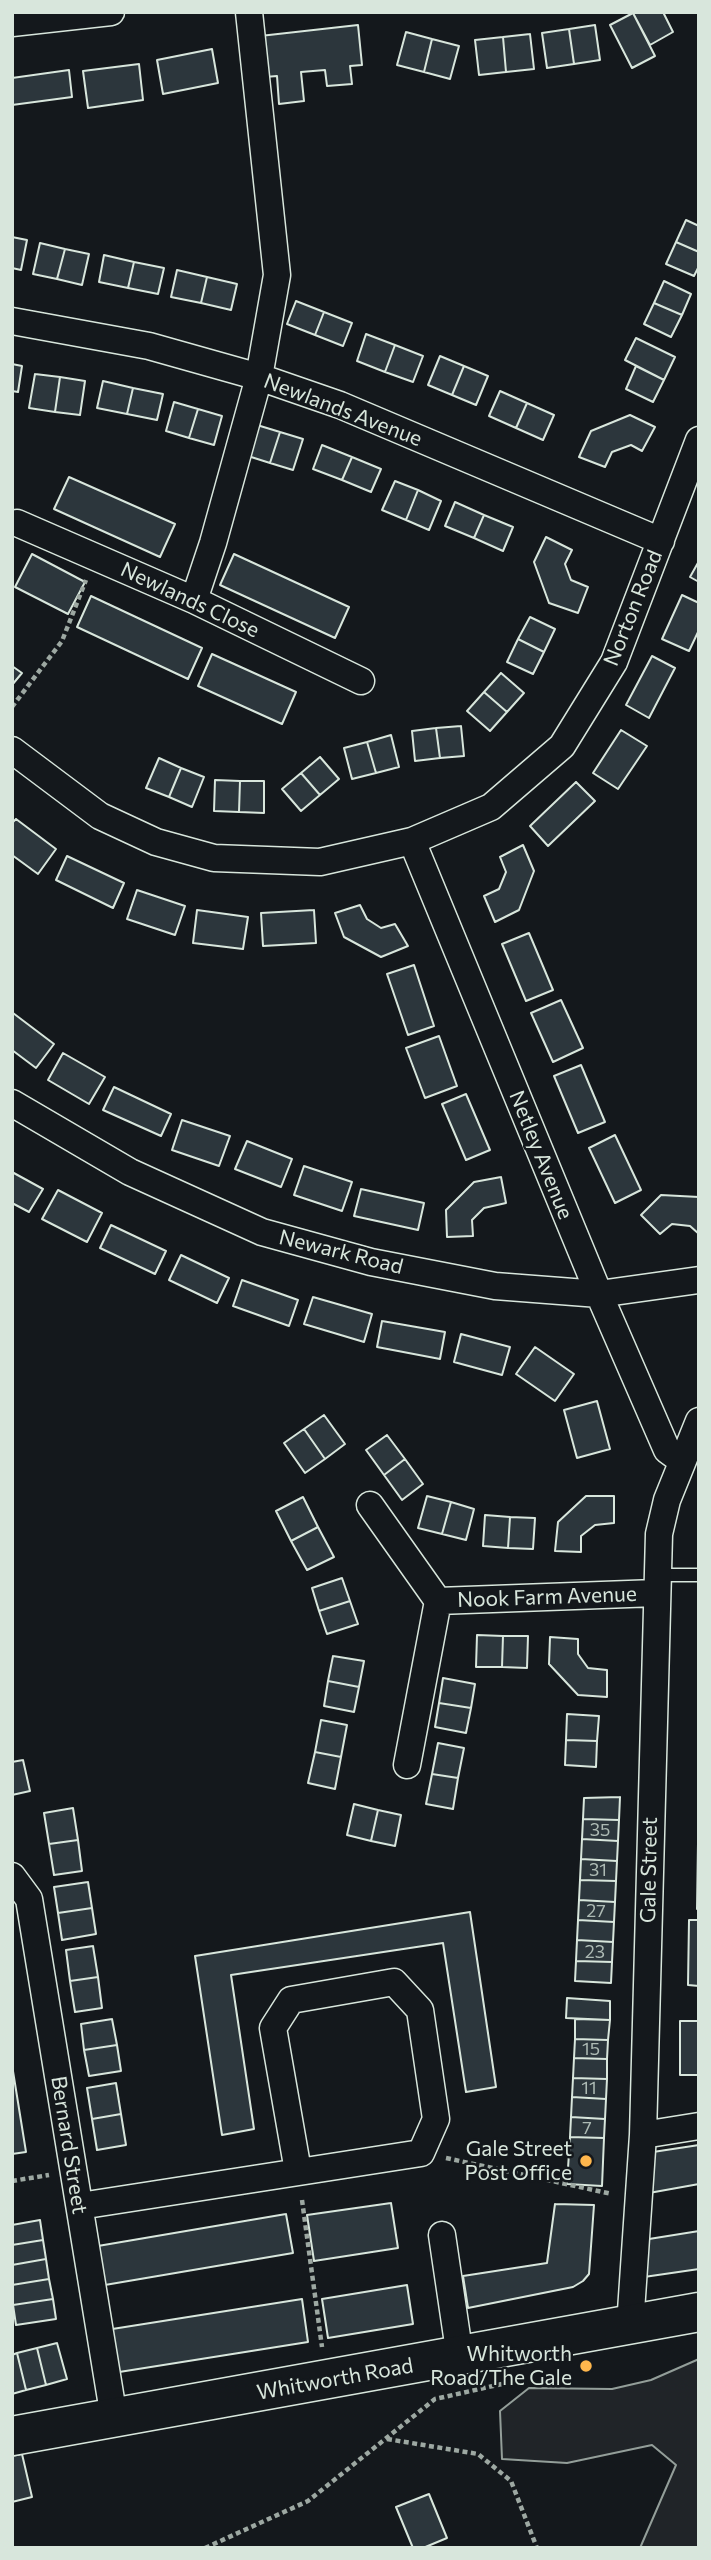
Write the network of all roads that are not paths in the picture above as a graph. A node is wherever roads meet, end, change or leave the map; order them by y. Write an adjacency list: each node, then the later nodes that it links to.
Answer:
1 (111, 12): 3 (street)
2 (249, 12): 5 (street)
3 (12, 23)
4 (12, 321): 5 (street, Newlands Avenue)
5 (259, 377): 8 (street, Newlands Avenue); 9 (street)
6 (699, 440): 8 (street, Norton Road)
7 (17, 523): 9 (street, Newlands Close)
8 (661, 541): 12 (street, Norton Road)
9 (194, 600): 10 (street, Newlands Close)
10 (361, 681)
11 (12, 750): 12 (street, Norton Road)
12 (412, 842): 15 (street, Netley Avenue)
13 (12, 1103): 15 (street, Newark Road)
14 (699, 1280): 15 (street, Newark Road)
15 (599, 1294): 17 (street, Netley Avenue)
16 (699, 1421): 17 (street, Gale Street)
17 (682, 1461): 20 (street, Gale Street)
18 (370, 1505): 21 (street, Nook Farm Avenue)
19 (699, 1575): 20 (lane)
20 (657, 1584): 21 (street, Nook Farm Avenue); 25 (street, Gale Street)
21 (438, 1601): 22 (street, Nook Farm Avenue)
22 (407, 1765)
23 (12, 1876): 27 (street, Bernard Street)
24 (699, 2126): 25 (street)
25 (643, 2135): 30 (street, Gale Street)
26 (298, 2171): 26 (street); 27 (street)
27 (80, 2206): 32 (street, Bernard Street)
28 (442, 2235): 31 (street)
29 (699, 2312): 30 (main road, Whitworth Road)
30 (630, 2326): 31 (main road, Whitworth Road)
31 (460, 2357): 32 (main road, Whitworth Road)
32 (114, 2418): 33 (main road, Whitworth Road)
33 (12, 2436)

